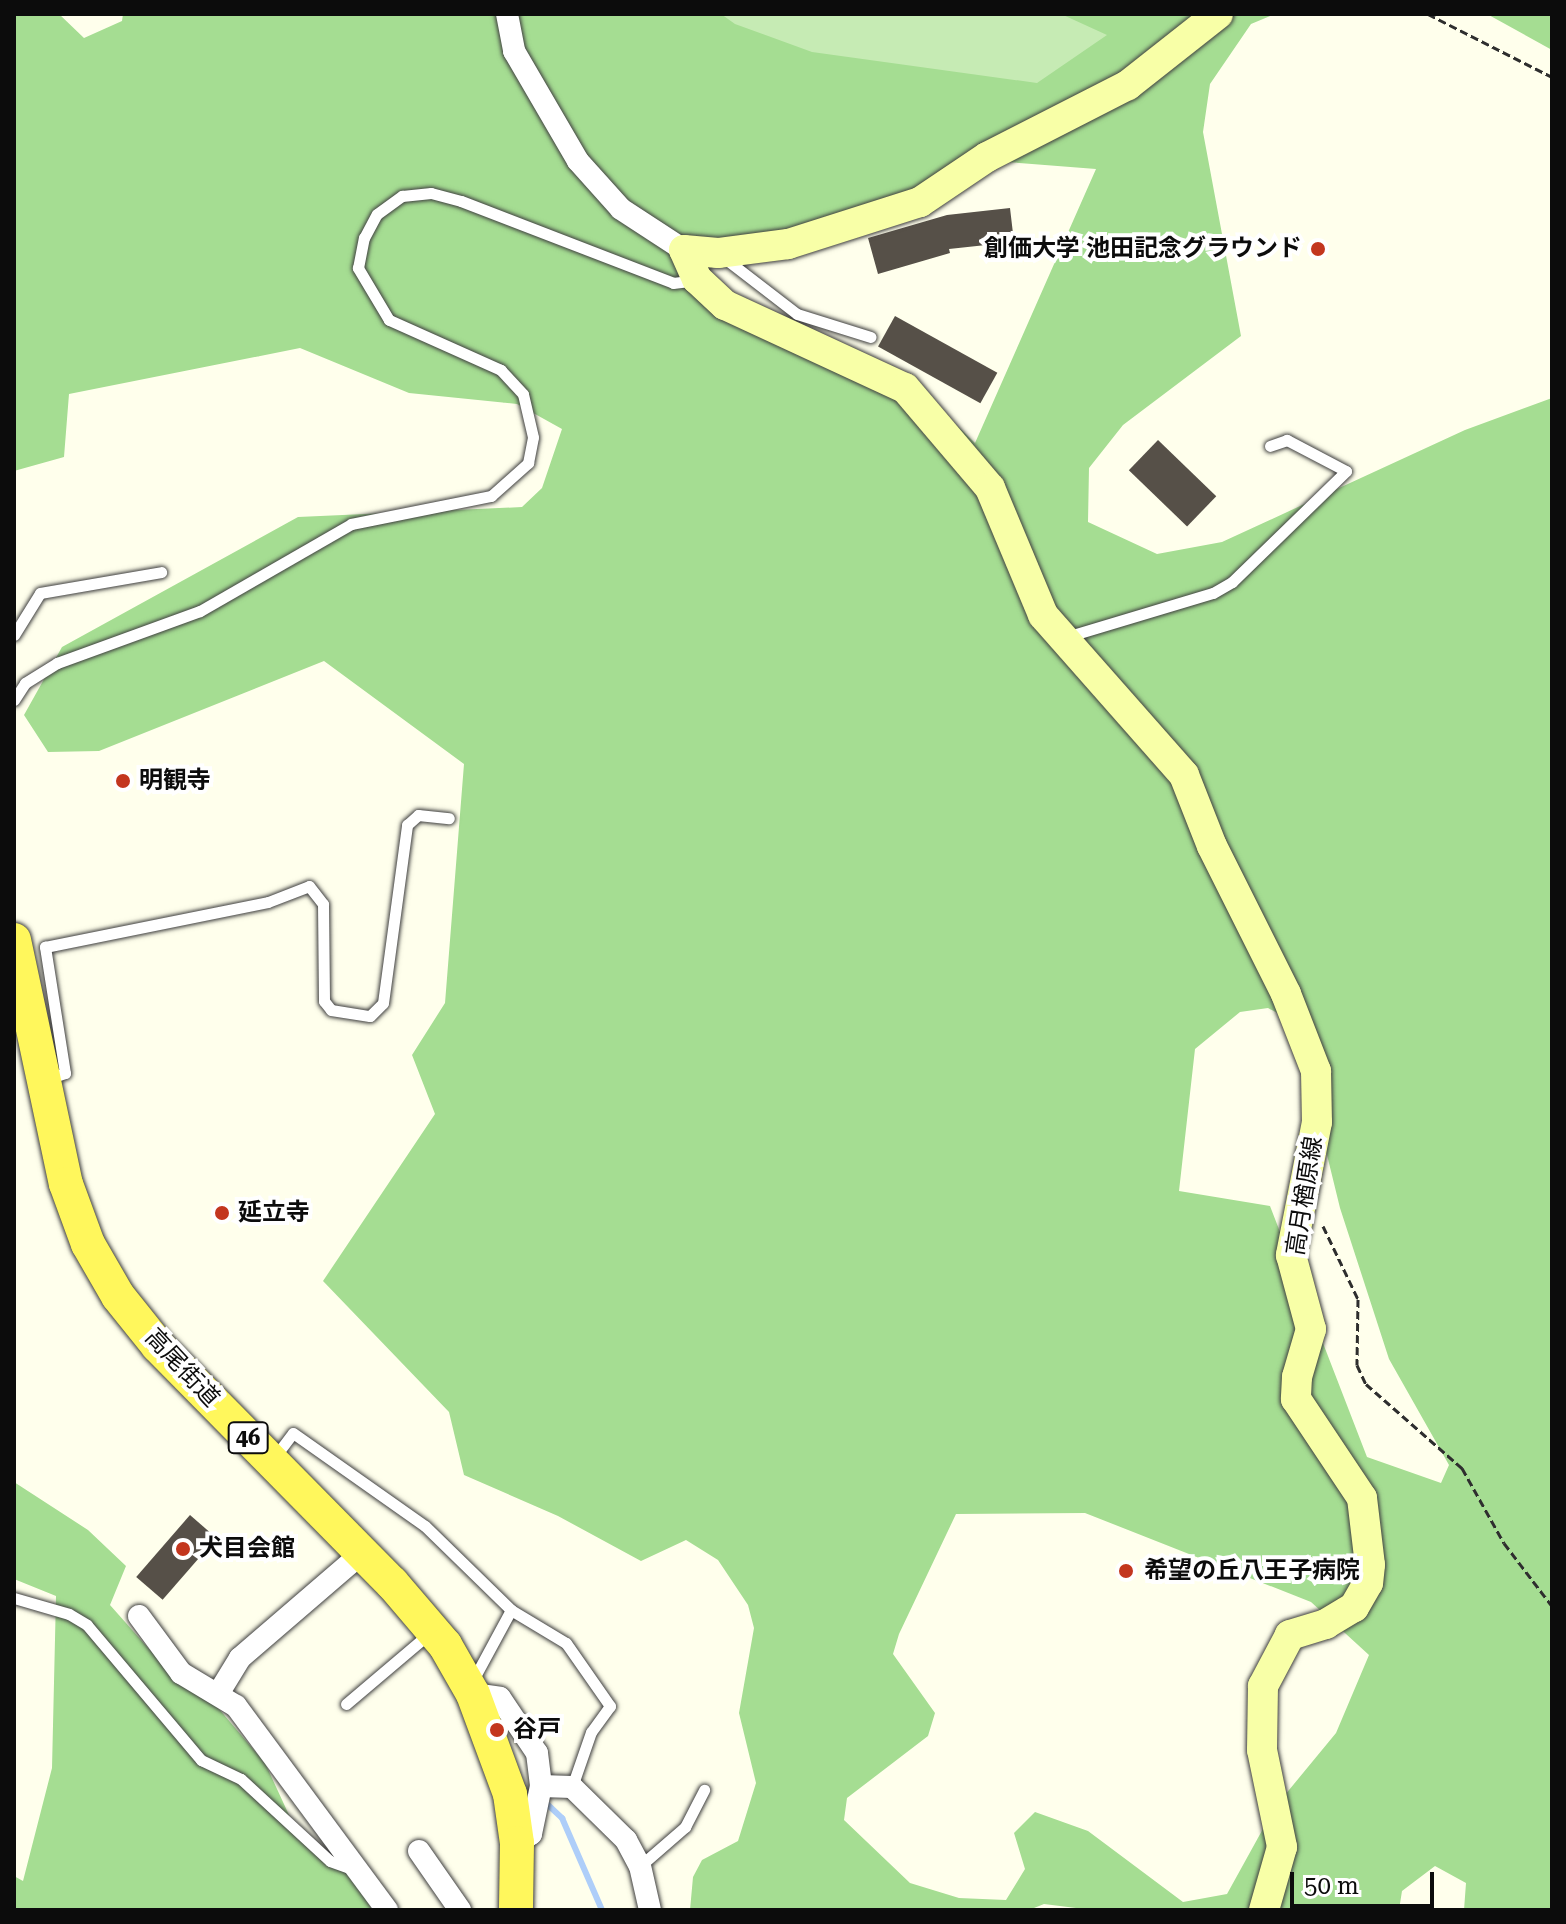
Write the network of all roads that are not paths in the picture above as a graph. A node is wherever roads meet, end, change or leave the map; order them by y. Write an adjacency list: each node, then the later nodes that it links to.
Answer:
1 (507, 14): 3 (street)
2 (1218, 14): 4 (main road)
3 (684, 250): 4 (main road); 5 (main road)
4 (718, 253): 6 (lane)
5 (697, 279): 10 (main road, 高月楢原線); 11 (lane)
6 (871, 337)
7 (1270, 446): 10 (lane)
8 (161, 572): 9 (lane)
9 (14, 635)
10 (1060, 639): 35 (main road, 高月楢原線)
11 (14, 700)
12 (449, 818): 14 (lane)
13 (14, 940): 14 (main road, 高尾街道 / 46)
14 (43, 1081): 15 (main road, 高尾街道 / 46)
15 (271, 1461): 16 (main road, 高尾街道 / 46); 18 (lane)
16 (362, 1553): 20 (main road, 高尾街道 / 46); 22 (street)
17 (14, 1598): 30 (lane)
18 (511, 1610): 21 (lane); 25 (lane)
19 (139, 1616): 22 (street)
20 (433, 1631): 21 (main road, 高尾街道 / 46); 23 (lane)
21 (471, 1690): 24 (street); 27 (main road, 高尾街道 / 46)
22 (218, 1694): 30 (street)
23 (346, 1704)
24 (541, 1786): 25 (street); 27 (street)
25 (572, 1787): 29 (street)
26 (704, 1790): 29 (lane)
27 (517, 1843): 33 (main road, 高尾街道 / 46)
28 (419, 1851): 32 (street)
29 (640, 1866): 34 (street)
30 (354, 1870): 31 (street)
31 (387, 1910)
32 (460, 1910)
33 (516, 1910)
34 (650, 1910)
35 (1264, 1910)

